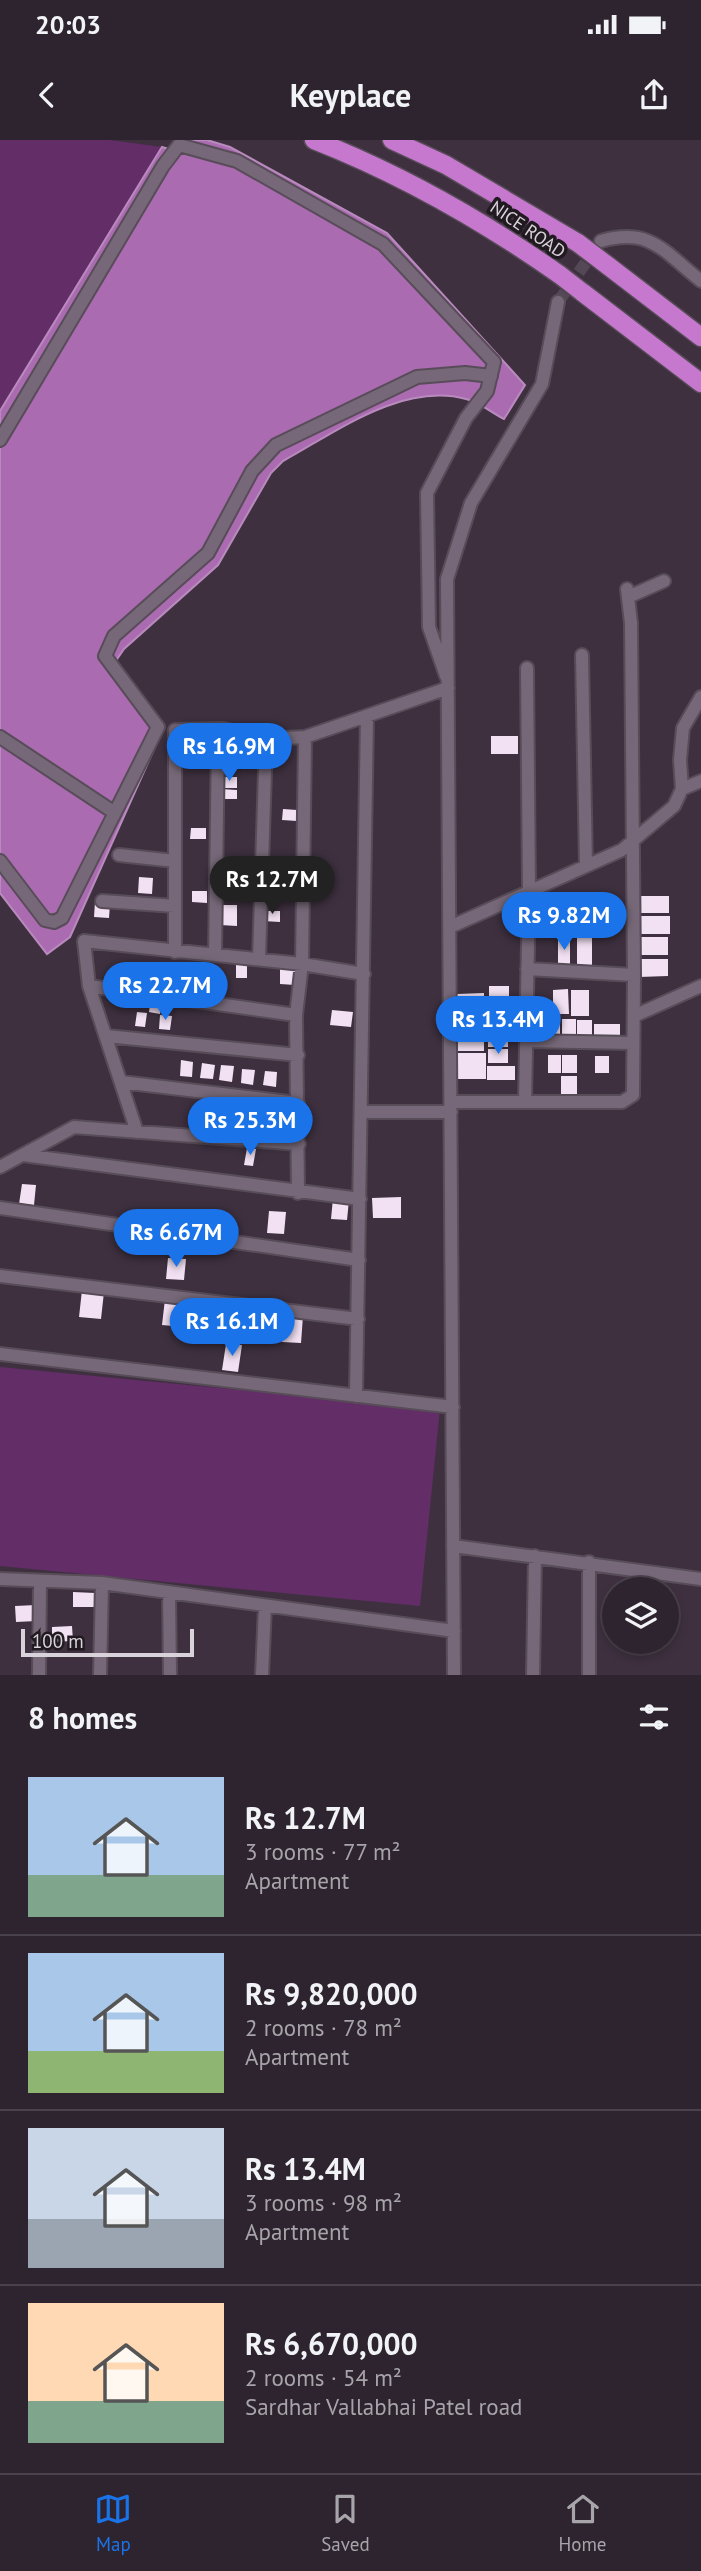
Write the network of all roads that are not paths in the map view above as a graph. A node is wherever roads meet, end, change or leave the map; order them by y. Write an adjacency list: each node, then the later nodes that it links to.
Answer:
1 (314, 140): 8 (highway, NICE ROAD, bridge)
2 (392, 140): 6 (highway, NICE ROAD, bridge)
3 (601, 241): 4 (street)
4 (701, 281)
5 (558, 302): 13 (street)
6 (701, 337)
7 (491, 376): 9 (street); 13 (street); 22 (street)
8 (701, 383)
9 (0, 440)
10 (664, 581): 23 (street)
11 (582, 655): 27 (street)
12 (527, 668): 28 (street)
13 (448, 684): 15 (street); 31 (street)
14 (701, 697): 21 (street)
15 (367, 716): 18 (street); 37 (street)
16 (223, 729): 19 (street); 26 (street); 33 (street)
17 (0, 737): 22 (street)
18 (305, 737): 19 (street); 35 (street)
19 (266, 738): 34 (street)
20 (701, 781): 21 (street)
21 (682, 789): 23 (street)
22 (115, 813): 25 (street)
23 (631, 843): 27 (street); 38 (street)
24 (119, 855): 26 (street)
25 (0, 860)
26 (175, 862): 30 (street)
27 (586, 866): 28 (street)
28 (529, 890): 31 (street); 36 (street)
29 (102, 901): 30 (street)
30 (175, 906): 32 (street)
31 (450, 927): 50 (street)
32 (175, 952): 33 (street); 39 (street)
33 (215, 955): 34 (street)
34 (259, 959): 35 (street)
35 (302, 964): 37 (street); 41 (street)
36 (527, 969): 38 (street); 44 (street)
37 (364, 974): 51 (street)
38 (634, 975): 42 (street)
39 (89, 986): 41 (street); 43 (street)
40 (701, 986): 42 (street)
41 (296, 1015): 46 (street)
42 (634, 1016): 45 (street)
43 (106, 1036): 46 (street); 47 (street)
44 (526, 1041): 45 (street); 49 (street)
45 (633, 1043): 49 (street)
46 (298, 1055): 48 (street)
47 (121, 1082): 48 (street); 52 (street)
48 (298, 1102): 53 (street)
49 (524, 1102): 50 (street)
50 (451, 1107): 51 (street); 64 (street)
51 (362, 1112): 57 (street)
52 (137, 1132): 53 (street); 54 (street)
53 (299, 1144): 56 (street)
54 (23, 1155): 55 (street); 56 (street)
55 (0, 1167)
56 (298, 1193): 57 (street)
57 (360, 1199): 59 (street)
58 (0, 1208): 59 (street)
59 (359, 1260): 61 (street)
60 (0, 1276): 61 (street)
61 (358, 1319): 63 (street)
62 (0, 1354): 63 (street)
63 (356, 1396): 64 (street)
64 (453, 1407): 65 (street)
65 (453, 1546): 66 (street); 74 (street)
66 (535, 1556): 67 (street); 80 (street)
67 (589, 1562): 69 (street); 81 (street)
68 (0, 1579): 70 (street)
69 (701, 1579)
70 (40, 1583): 71 (street); 75 (street)
71 (102, 1583): 72 (street); 76 (street)
72 (169, 1592): 73 (street); 77 (street)
73 (265, 1606): 74 (street); 78 (street)
74 (454, 1631): 79 (street)
75 (39, 1675)
76 (100, 1675)
77 (170, 1675)
78 (262, 1675)
79 (454, 1675)
80 (533, 1675)
81 (589, 1675)

